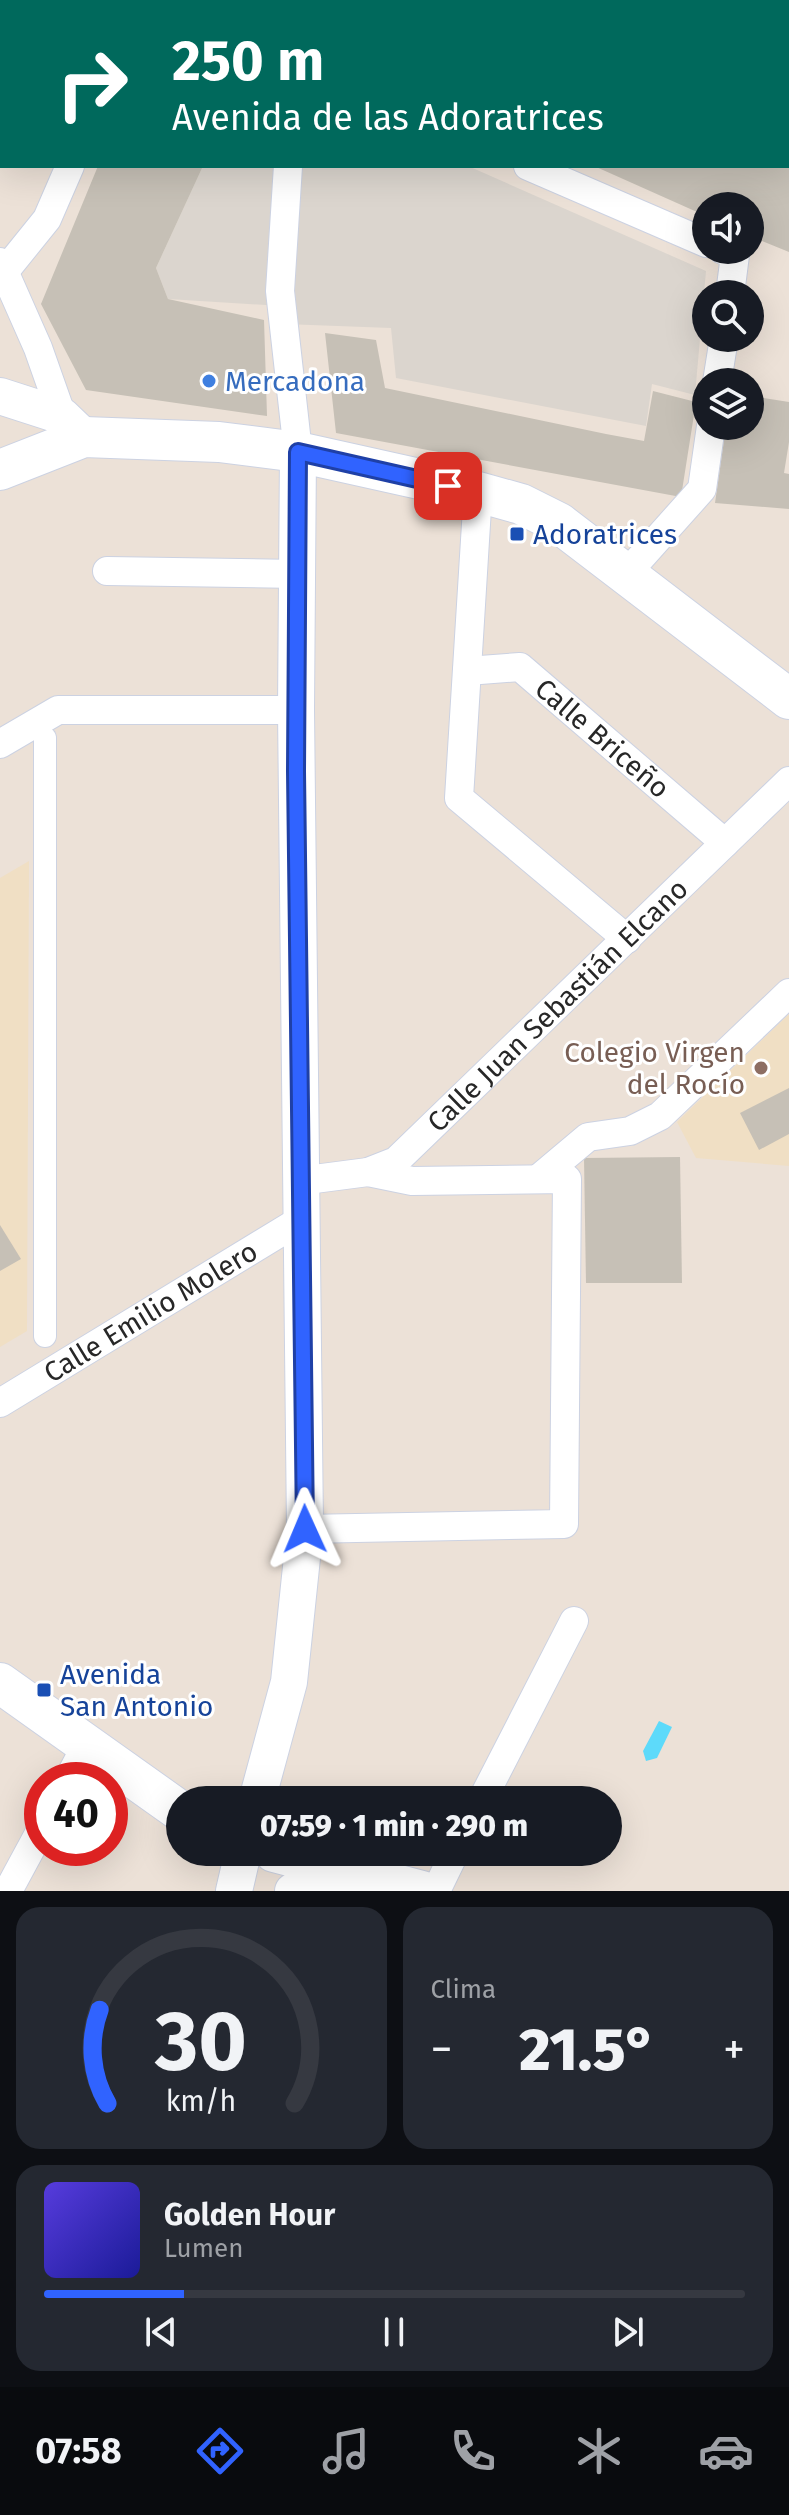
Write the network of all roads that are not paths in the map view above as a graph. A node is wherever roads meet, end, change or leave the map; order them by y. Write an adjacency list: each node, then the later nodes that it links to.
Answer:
1 (69, 168): 5 (street)
2 (288, 168): 9 (street)
3 (533, 168): 4 (street)
4 (692, 237)
5 (2, 267): 7 (street)
6 (0, 396): 7 (street)
7 (73, 427): 9 (main road); 10 (main road)
8 (709, 440): 13 (street)
9 (298, 452): 11 (main road); 14 (street)
10 (0, 470)
11 (478, 492): 13 (main road); 15 (street)
12 (107, 571): 14 (street)
13 (627, 573): 16 (main road)
14 (298, 574): 17 (street)
15 (467, 671): 21 (street, Calle Briceño); 22 (street)
16 (789, 699)
17 (296, 710): 19 (street); 26 (street)
18 (45, 738): 28 (street)
19 (0, 744)
20 (789, 781): 21 (street, Calle Juan Sebastián Elcano)
21 (725, 843): 22 (street, Calle Juan Sebastián Elcano)
22 (627, 939): 24 (street, Calle Juan Sebastián Elcano)
23 (789, 993): 25 (street)
24 (368, 1172): 25 (street); 26 (street, Calle Juan Sebastián Elcano)
25 (538, 1179): 30 (street)
26 (299, 1181): 27 (street)
27 (299, 1221): 29 (street, Calle Emilio Molero); 30 (street)
28 (45, 1336)
29 (0, 1403)
30 (305, 1529): 35 (street)
31 (574, 1621): 36 (street)
32 (0, 1683): 33 (main road)
33 (87, 1744): 34 (street); 37 (main road)
34 (78, 1762)
35 (261, 1786)
36 (489, 1786)
37 (166, 1801)
38 (24, 1861): 43 (street)
39 (240, 1866): 44 (street)
40 (329, 1866): 42 (main road)
41 (448, 1866): 47 (street)
42 (360, 1874): 45 (street); 46 (main road)
43 (8, 1891)
44 (234, 1891)
45 (293, 1891)
46 (422, 1891)
47 (436, 1891)

